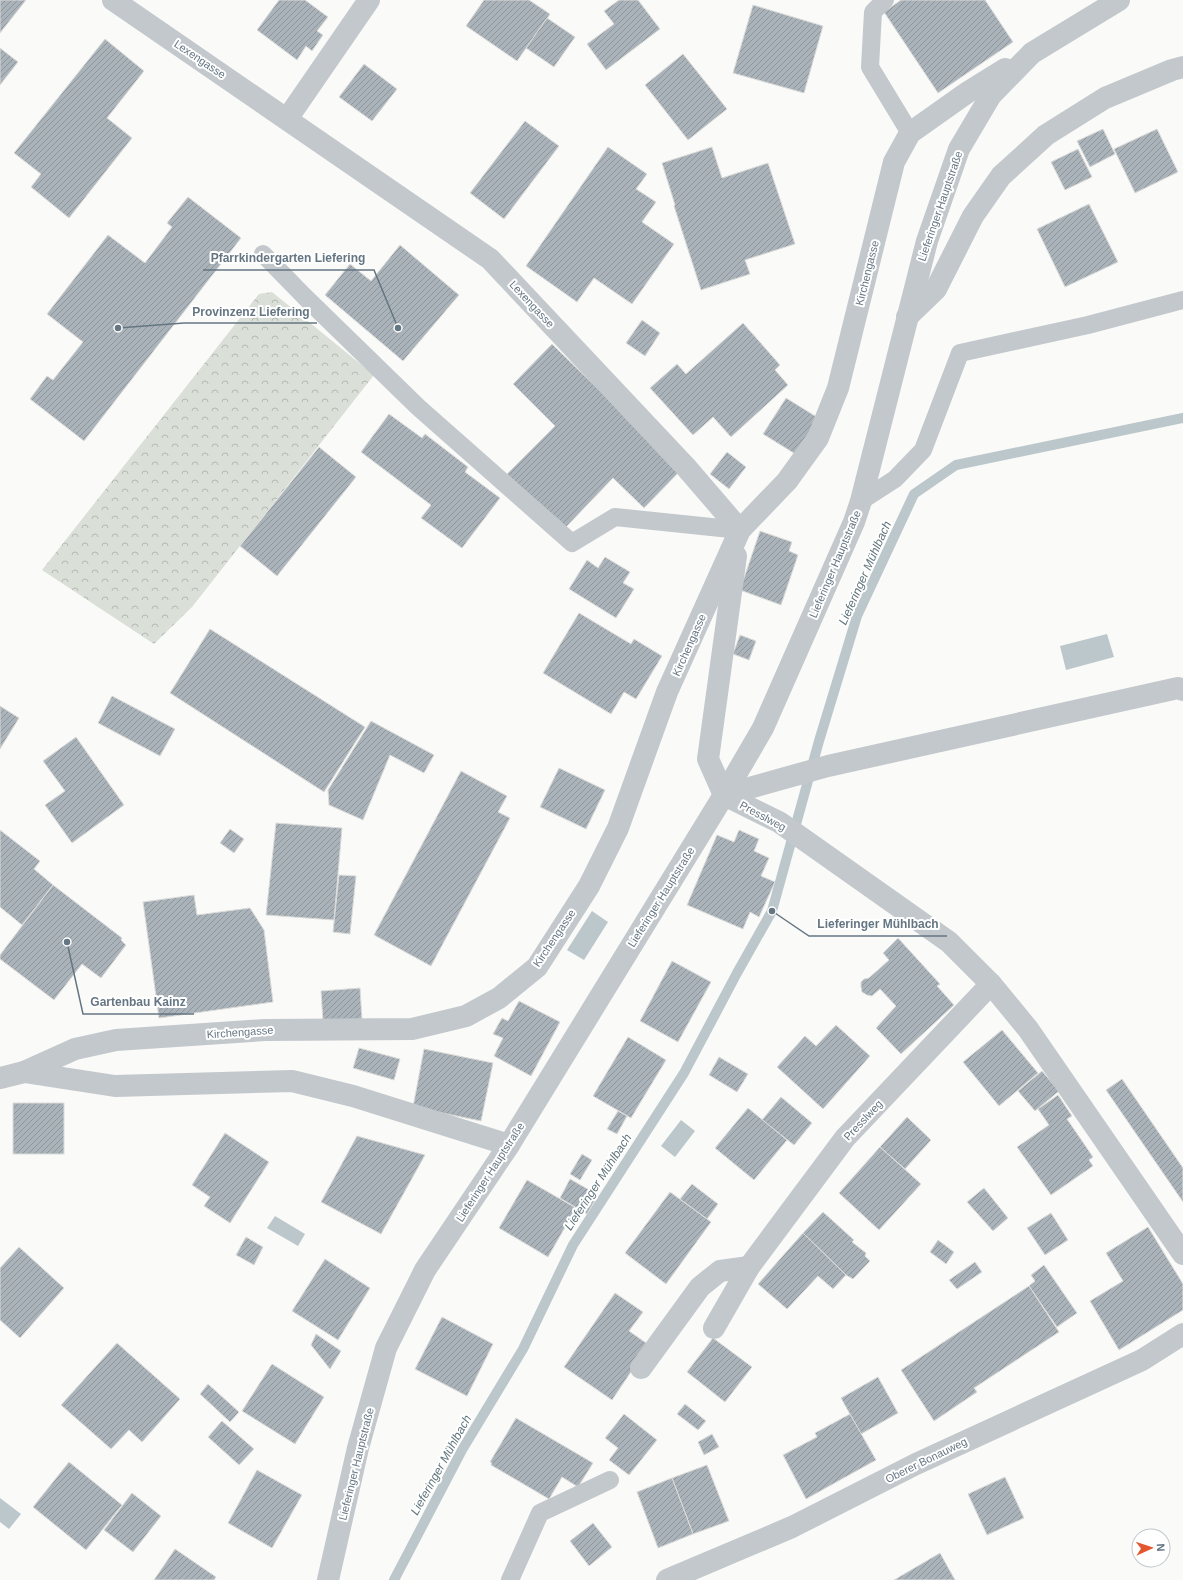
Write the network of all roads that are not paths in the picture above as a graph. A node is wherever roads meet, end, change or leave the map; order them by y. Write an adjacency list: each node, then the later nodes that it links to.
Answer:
1 (113, 0): 7 (street, Lexengasse)
2 (369, 0): 7 (street)
3 (885, 0): 8 (lane)
4 (1117, 0): 5 (street, Lieferinger Hauptstraße)
5 (1032, 53): 8 (street, Kirchengasse); 11 (street, Lieferinger Hauptstraße)
6 (1183, 67): 11 (street)
7 (287, 119): 13 (street, Lexengasse)
8 (910, 133): 13 (street, Kirchengasse)
9 (264, 254): 13 (lane)
10 (1183, 300): 12 (lane)
11 (907, 317): 12 (street, Lieferinger Hauptstraße)
12 (861, 501): 15 (street, Lieferinger Hauptstraße)
13 (740, 530): 15 (street); 17 (street, Kirchengasse)
14 (1183, 690): 15 (street)
15 (724, 795): 16 (street, Presslweg); 19 (street, Lieferinger Hauptstraße)
16 (991, 984): 20 (street, Presslweg); 21 (street, Presslweg)
17 (24, 1072): 18 (street, Kirchengasse); 19 (street, Kirchengasse)
18 (0, 1078)
19 (509, 1145): 26 (street, Lieferinger Hauptstraße)
20 (1183, 1254)
21 (749, 1267): 22 (street, Presslweg); 24 (street)
22 (714, 1328)
23 (1183, 1334): 28 (street, Oberer Bonauweg)
24 (641, 1368)
25 (610, 1480): 27 (lane)
26 (328, 1580)
27 (510, 1580)
28 (667, 1580)

